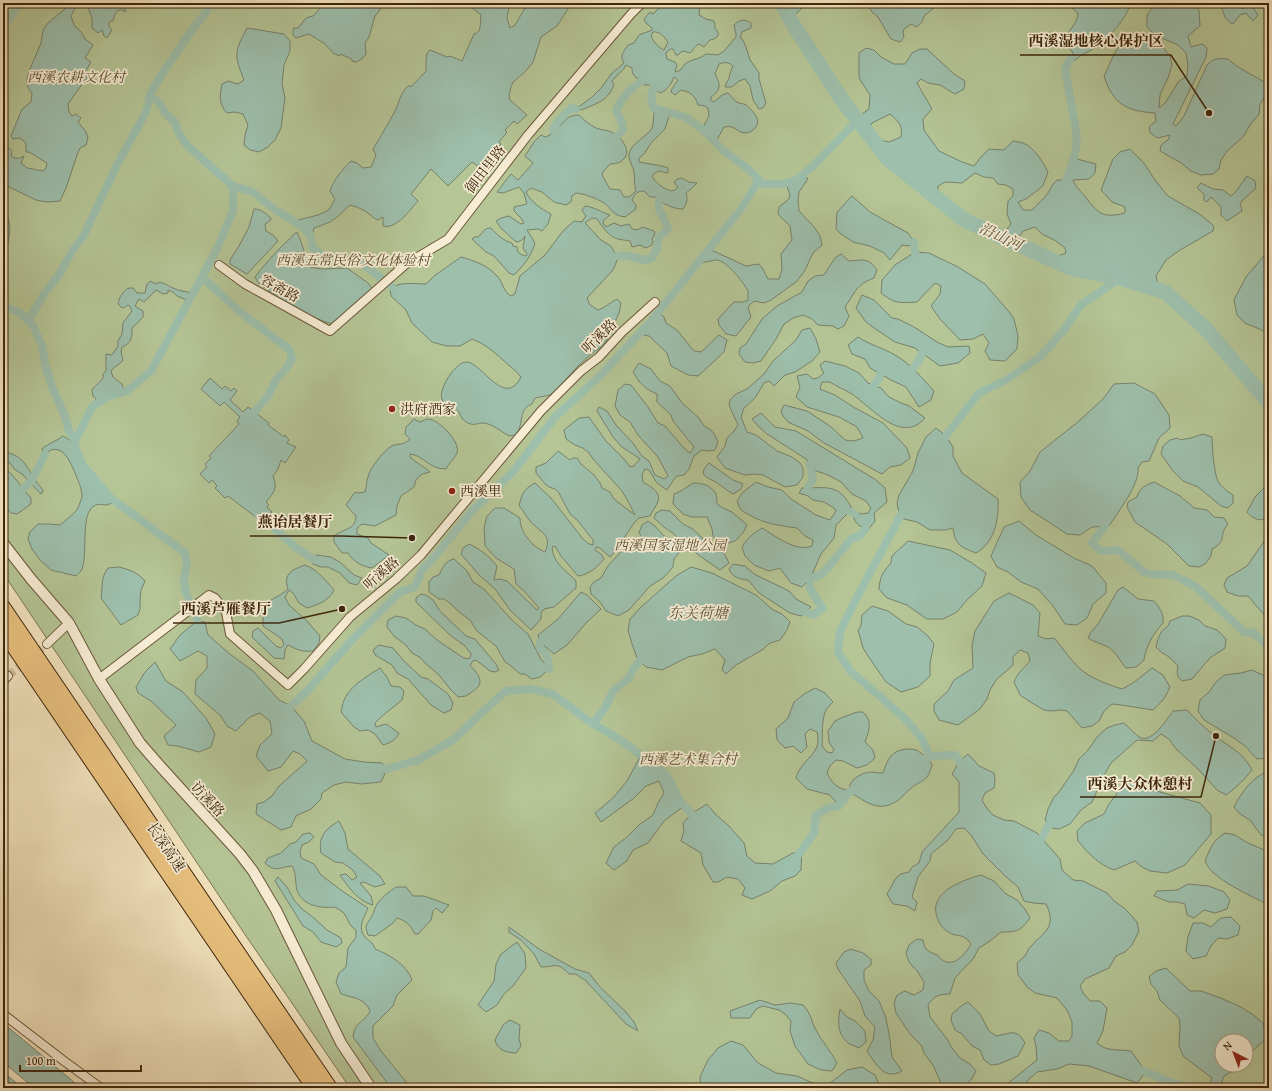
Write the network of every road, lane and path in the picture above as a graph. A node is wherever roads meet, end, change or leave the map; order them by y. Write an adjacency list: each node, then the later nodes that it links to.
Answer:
1 (642, 3): 4 (street, 御田里路)
2 (219, 265): 4 (street, 容斋路)
3 (655, 302): 10 (street, 听溪路)
4 (330, 331)
5 (3, 542): 7 (street, 访溪路)
6 (3, 607): 14 (highway, 长深高速)
7 (70, 623): 9 (street); 10 (street, 访溪路)
8 (3, 631): 13 (highway, 长深高速)
9 (47, 644)
10 (99, 679): 15 (street, 访溪路)
11 (3, 1014): 12 (street)
12 (101, 1088)
13 (314, 1088)
14 (330, 1088)
15 (370, 1088)

